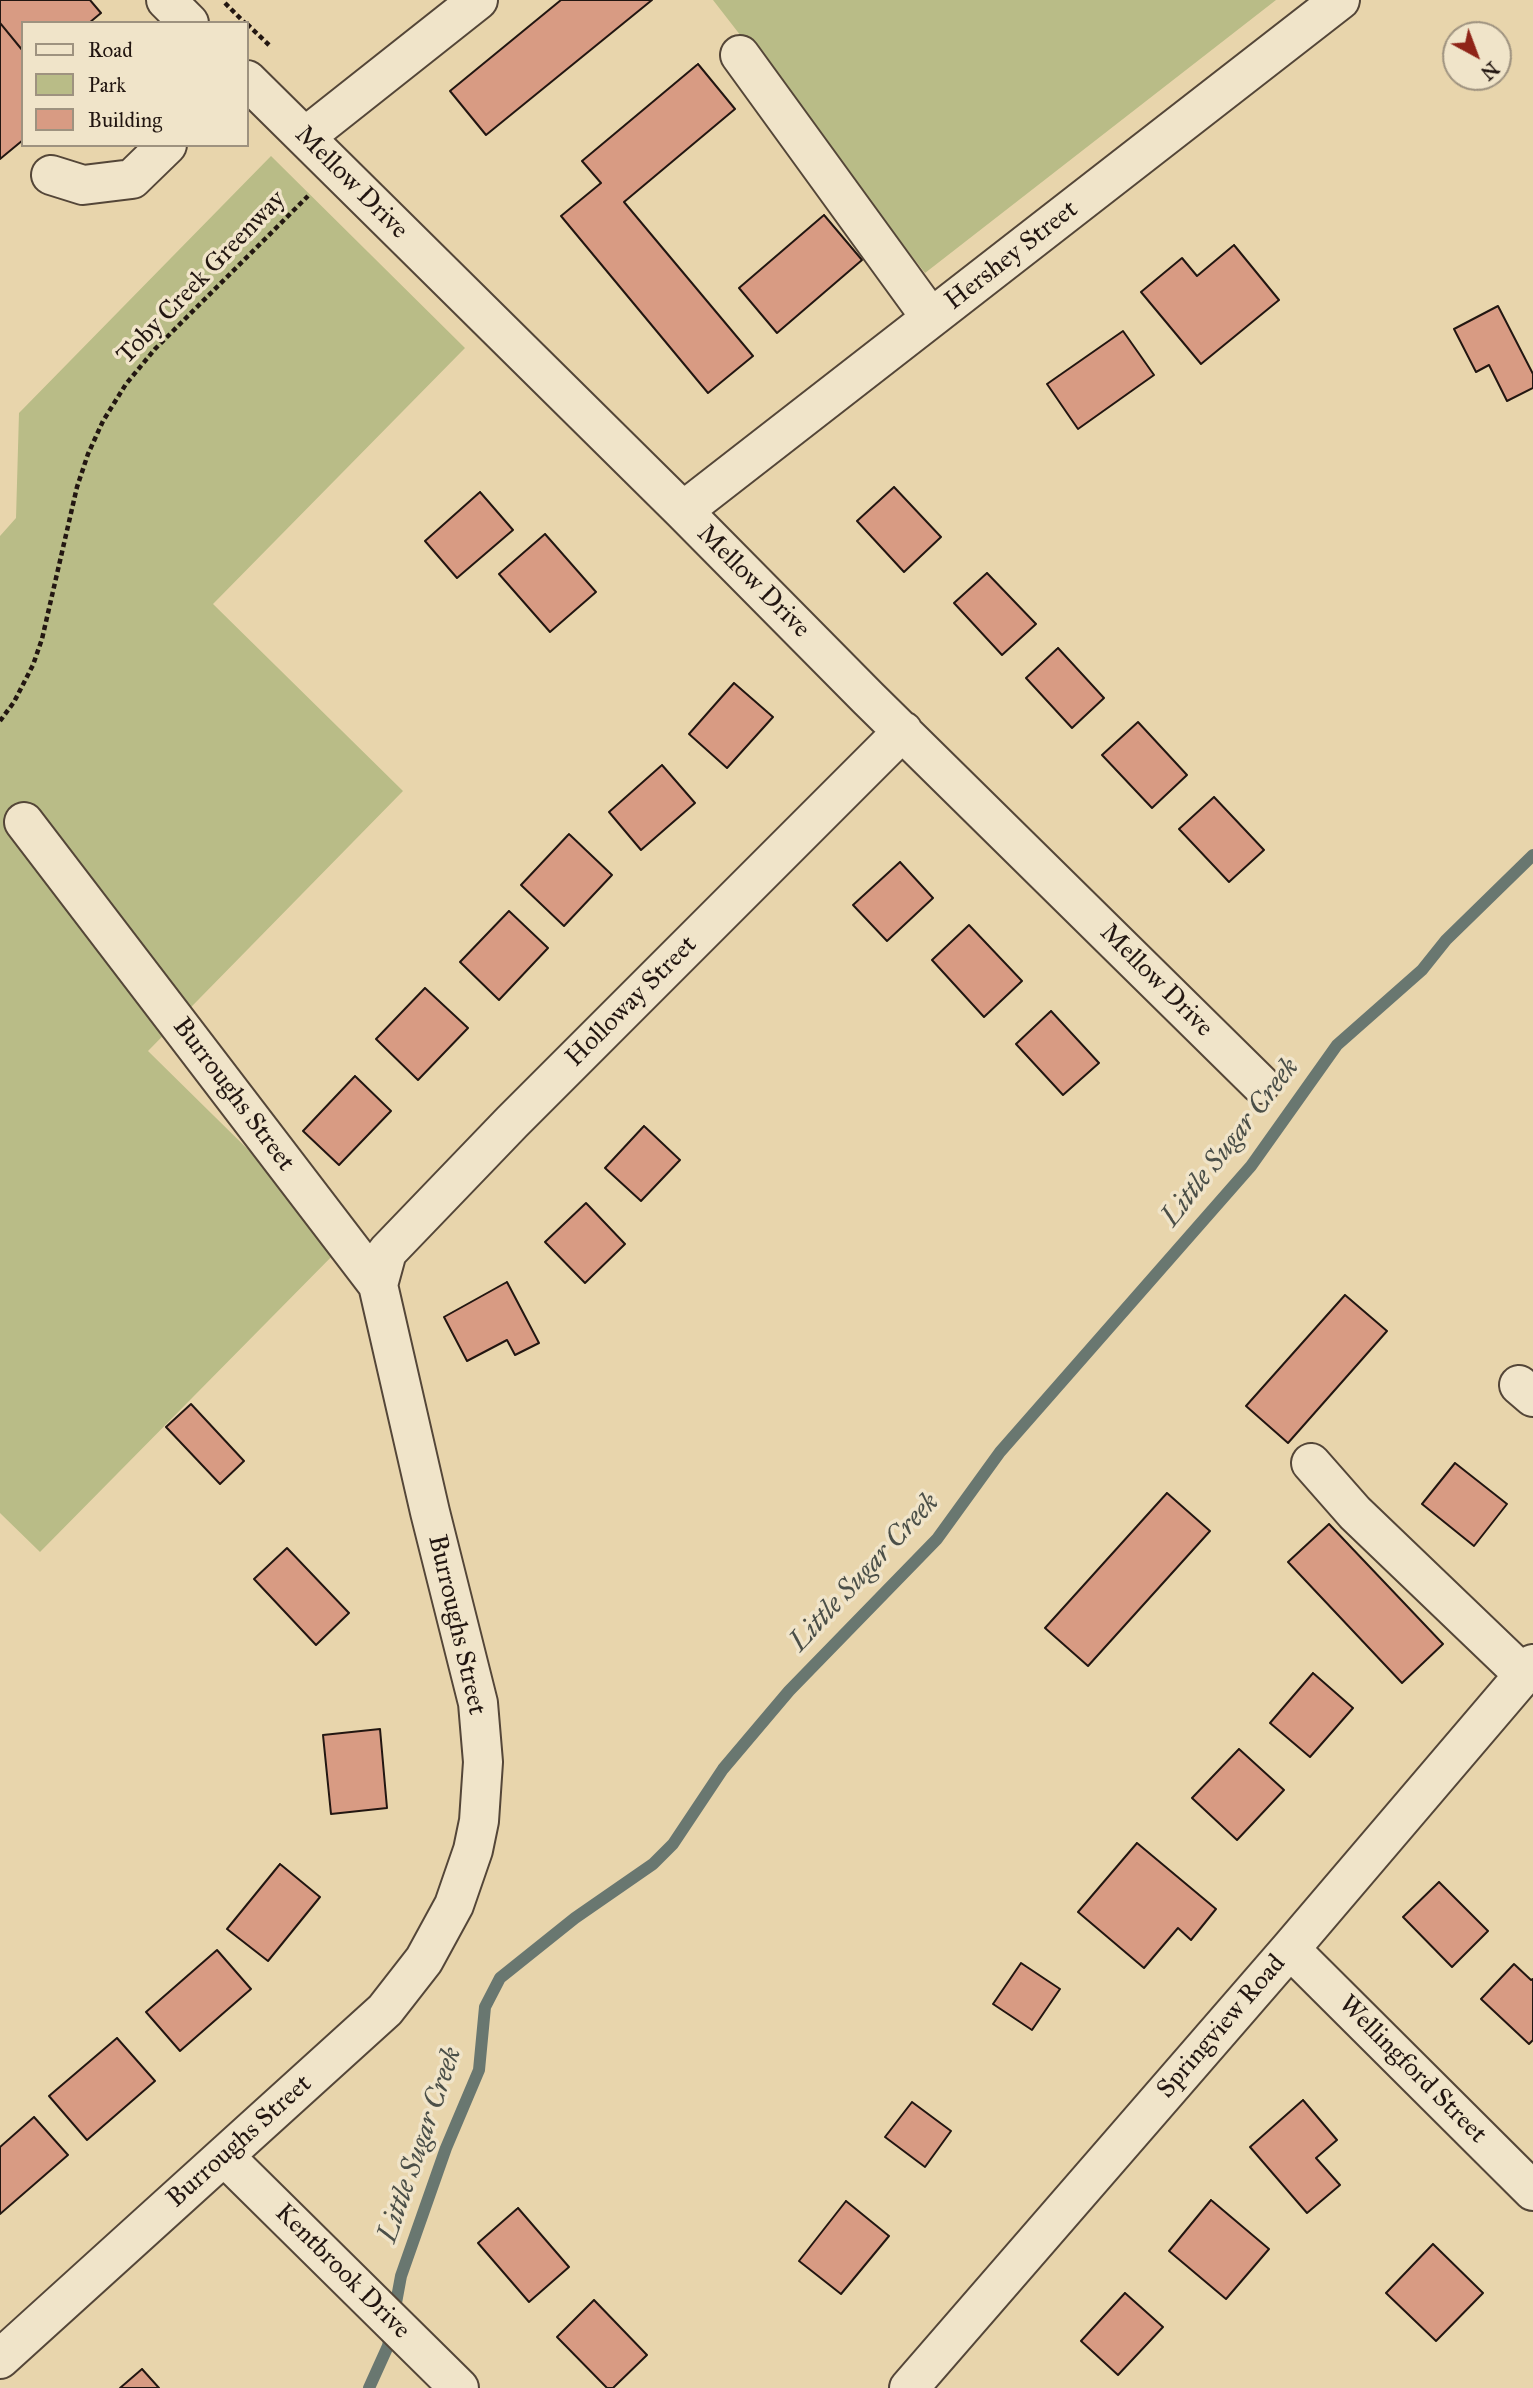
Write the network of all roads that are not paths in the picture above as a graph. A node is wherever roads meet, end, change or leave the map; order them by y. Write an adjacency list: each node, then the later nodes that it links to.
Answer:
1 (166, 0): 4 (street)
2 (478, 0): 7 (street)
3 (1340, 0): 10 (street, Hershey Street)
4 (187, 21)
5 (740, 55): 10 (street)
6 (248, 81): 7 (street, Mellow Drive)
7 (304, 137): 11 (street, Mellow Drive)
8 (165, 147): 9 (street)
9 (51, 175)
10 (931, 318): 11 (street, Hershey Street)
11 (684, 511): 12 (street, Mellow Drive)
12 (903, 731): 14 (street, Mellow Drive); 15 (street, Holloway Street)
13 (24, 822): 15 (street, Burroughs Street)
14 (1260, 1084)
15 (378, 1285): 19 (street, Burroughs Street)
16 (1311, 1464): 17 (street)
17 (1529, 1669): 18 (street, Springview Road)
18 (1290, 1949): 20 (street, Wellingford Street); 23 (street, Springview Road)
19 (224, 2156): 21 (street, Burroughs Street); 22 (street, Kentbrook Drive)
20 (1533, 2191)
21 (0, 2358)
22 (459, 2388)
23 (909, 2388)

